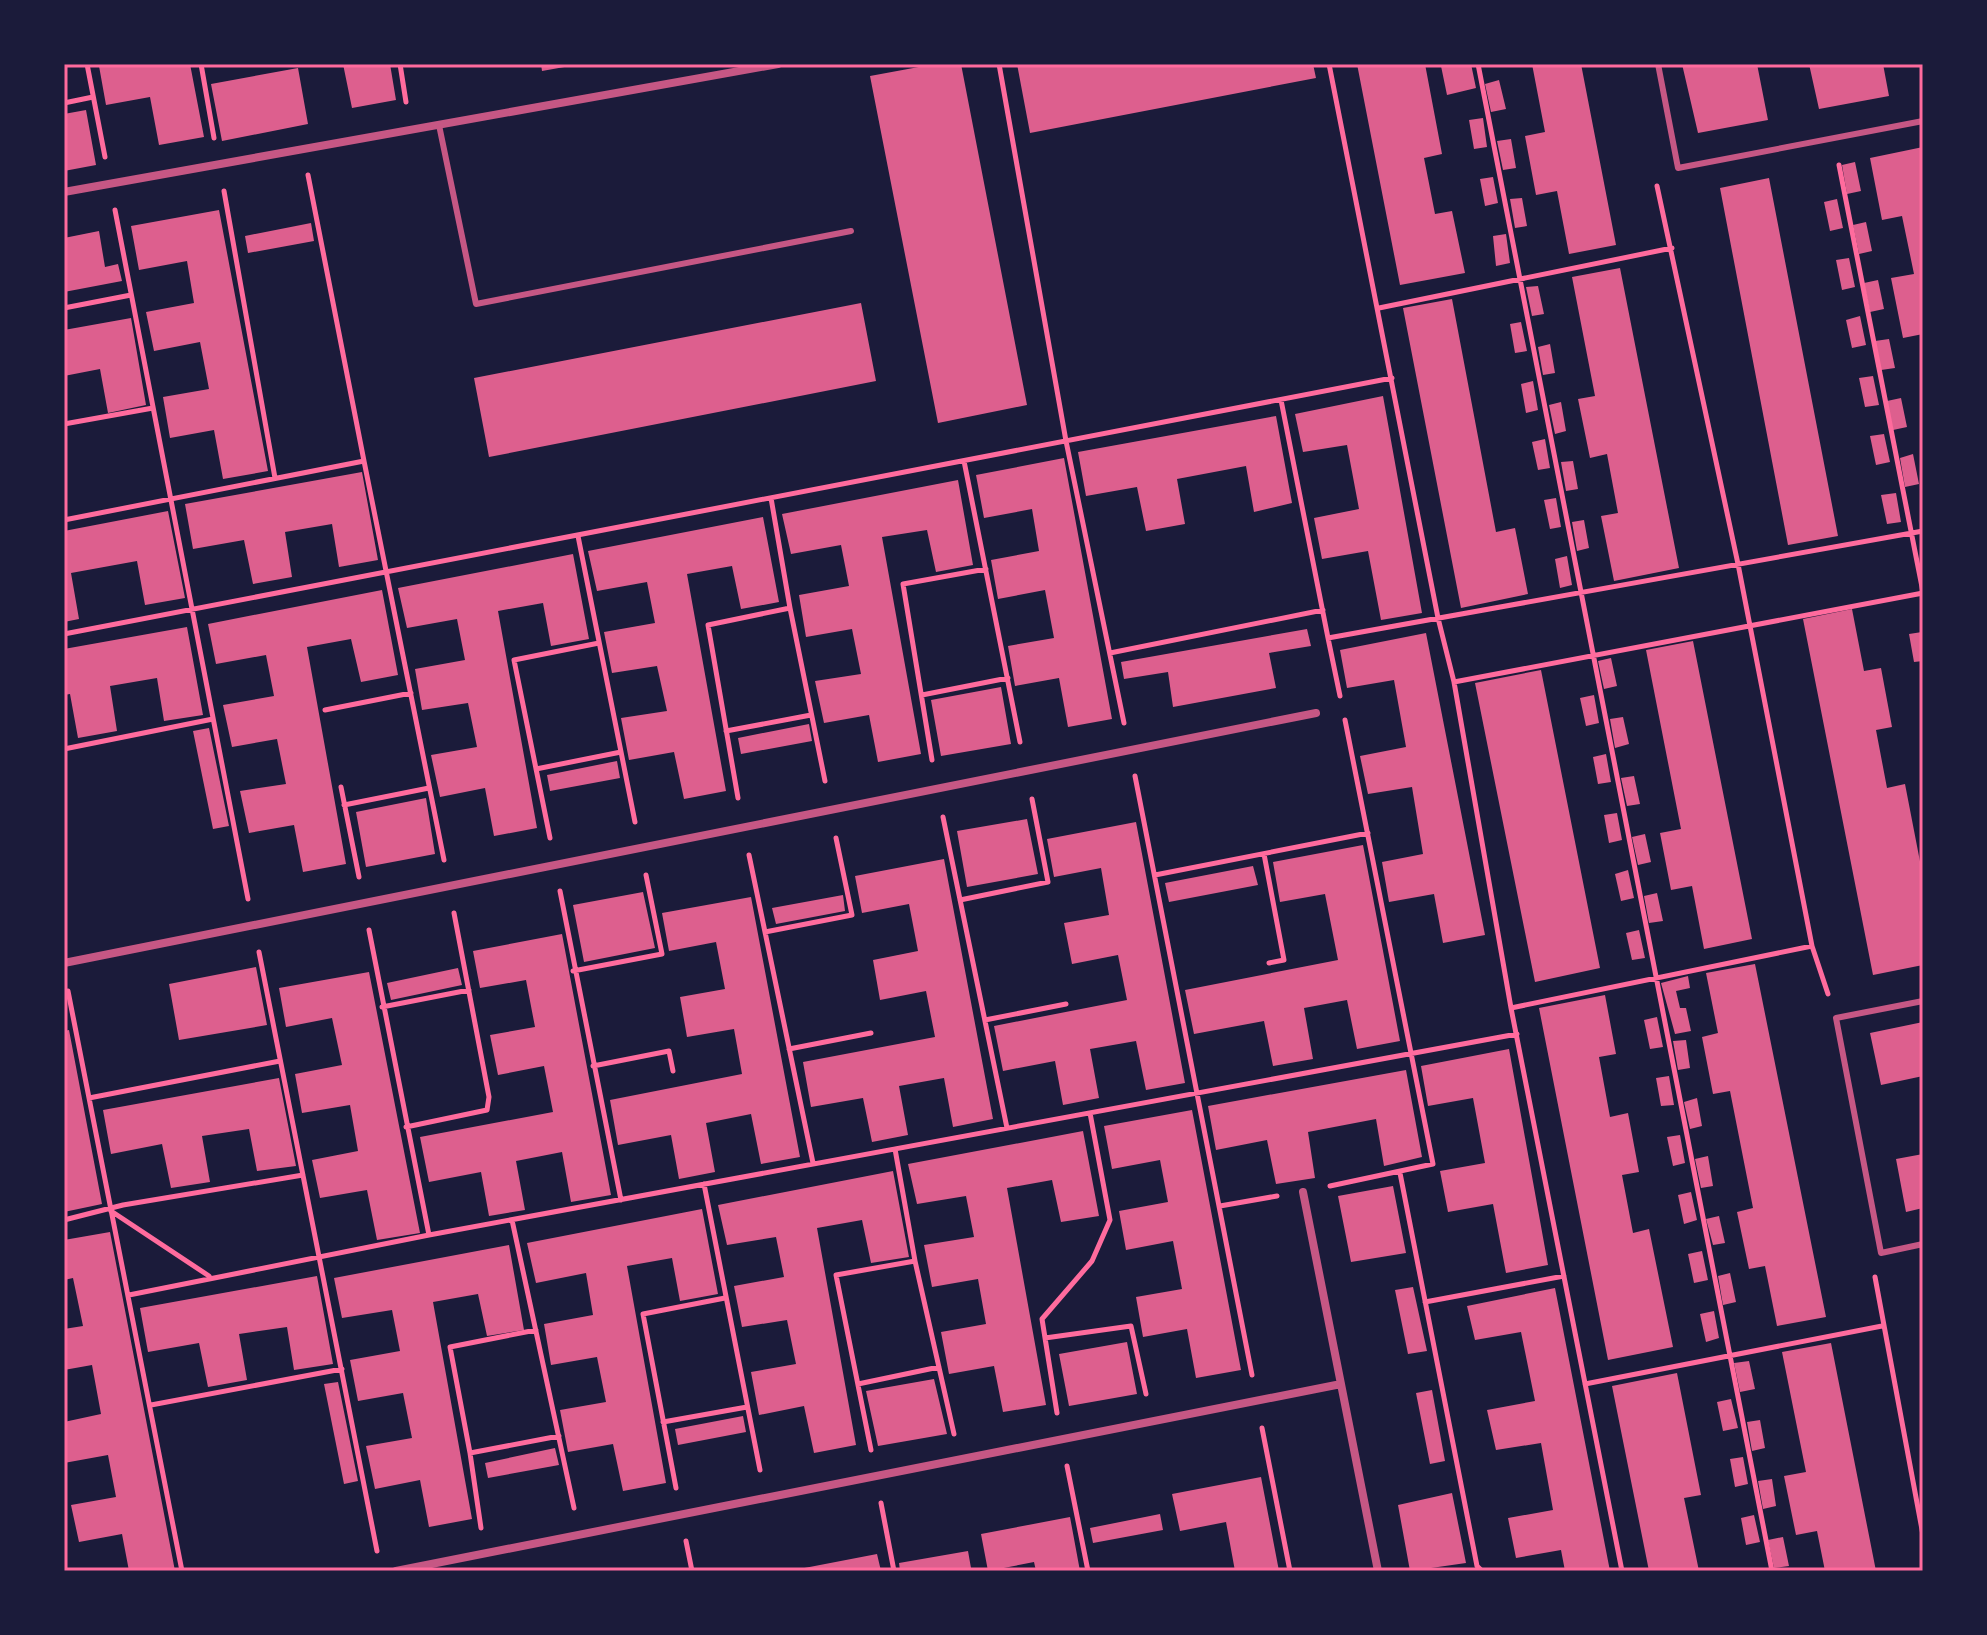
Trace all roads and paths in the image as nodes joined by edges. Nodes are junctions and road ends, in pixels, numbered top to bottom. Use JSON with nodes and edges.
{"nodes":[{"id":1,"x":87,"y":64,"type":"edge"},
{"id":2,"x":201,"y":64,"type":"edge"},
{"id":3,"x":400,"y":64,"type":"edge"},
{"id":4,"x":778,"y":64,"type":"edge"},
{"id":5,"x":999,"y":64,"type":"edge"},
{"id":6,"x":1329,"y":64,"type":"edge"},
{"id":7,"x":1478,"y":64,"type":"edge"},
{"id":8,"x":1658,"y":64,"type":"edge"},
{"id":9,"x":93,"y":97,"type":"junction"},
{"id":10,"x":64,"y":103,"type":"edge"},
{"id":11,"x":1923,"y":121,"type":"edge"},
{"id":12,"x":439,"y":125,"type":"junction"},
{"id":13,"x":411,"y":130,"type":"junction"},
{"id":14,"x":1834,"y":138,"type":"junction"},
{"id":15,"x":303,"y":149,"type":"junction"},
{"id":16,"x":219,"y":165,"type":"junction"},
{"id":17,"x":1655,"y":178,"type":"dead end"},
{"id":18,"x":110,"y":184,"type":"junction"},
{"id":19,"x":64,"y":192,"type":"edge"},
{"id":20,"x":851,"y":231,"type":"dead end"},
{"id":21,"x":1672,"y":248,"type":"junction"},
{"id":22,"x":1521,"y":279,"type":"junction"},
{"id":23,"x":131,"y":295,"type":"junction"},
{"id":24,"x":64,"y":308,"type":"edge"},
{"id":25,"x":1379,"y":308,"type":"junction"},
{"id":26,"x":1392,"y":378,"type":"junction"},
{"id":27,"x":1281,"y":400,"type":"junction"},
{"id":28,"x":153,"y":408,"type":"junction"},
{"id":29,"x":64,"y":424,"type":"edge"},
{"id":30,"x":1066,"y":441,"type":"junction"},
{"id":31,"x":364,"y":461,"type":"junction"},
{"id":32,"x":964,"y":461,"type":"junction"},
{"id":33,"x":275,"y":478,"type":"junction"},
{"id":34,"x":170,"y":499,"type":"junction"},
{"id":35,"x":64,"y":520,"type":"edge"},
{"id":36,"x":1923,"y":531,"type":"edge"},
{"id":37,"x":1910,"y":533,"type":"junction"},
{"id":38,"x":578,"y":536,"type":"junction"},
{"id":39,"x":1738,"y":564,"type":"junction"},
{"id":40,"x":986,"y":569,"type":"junction"},
{"id":41,"x":388,"y":572,"type":"junction"},
{"id":42,"x":1582,"y":592,"type":"junction"},
{"id":43,"x":1923,"y":593,"type":"edge"},
{"id":44,"x":790,"y":608,"type":"dead end"},
{"id":45,"x":192,"y":610,"type":"junction"},
{"id":46,"x":1323,"y":610,"type":"junction"},
{"id":47,"x":1438,"y":618,"type":"junction"},
{"id":48,"x":1749,"y":626,"type":"junction"},
{"id":49,"x":64,"y":634,"type":"edge"},
{"id":50,"x":1328,"y":638,"type":"junction"},
{"id":51,"x":599,"y":643,"type":"junction"},
{"id":52,"x":1110,"y":653,"type":"junction"},
{"id":53,"x":1594,"y":655,"type":"junction"},
{"id":54,"x":1008,"y":678,"type":"junction"},
{"id":55,"x":1454,"y":682,"type":"junction"},
{"id":56,"x":411,"y":693,"type":"dead end"},
{"id":57,"x":922,"y":695,"type":"junction"},
{"id":58,"x":325,"y":710,"type":"dead end"},
{"id":59,"x":1316,"y":713,"type":"dead end"},
{"id":60,"x":811,"y":715,"type":"junction"},
{"id":61,"x":213,"y":719,"type":"junction"},
{"id":62,"x":726,"y":731,"type":"dead end"},
{"id":63,"x":64,"y":749,"type":"edge"},
{"id":64,"x":1130,"y":750,"type":"junction"},
{"id":65,"x":621,"y":752,"type":"junction"},
{"id":66,"x":536,"y":769,"type":"junction"},
{"id":67,"x":1026,"y":771,"type":"junction"},
{"id":68,"x":341,"y":787,"type":"dead end"},
{"id":69,"x":430,"y":788,"type":"dead end"},
{"id":70,"x":937,"y":788,"type":"junction"},
{"id":71,"x":344,"y":805,"type":"junction"},
{"id":72,"x":830,"y":809,"type":"junction"},
{"id":73,"x":1368,"y":833,"type":"junction"},
{"id":74,"x":640,"y":848,"type":"junction"},
{"id":75,"x":1264,"y":854,"type":"junction"},
{"id":76,"x":555,"y":865,"type":"junction"},
{"id":77,"x":1155,"y":875,"type":"junction"},
{"id":78,"x":960,"y":900,"type":"junction"},
{"id":79,"x":364,"y":902,"type":"junction"},
{"id":80,"x":253,"y":925,"type":"junction"},
{"id":81,"x":765,"y":932,"type":"dead end"},
{"id":82,"x":1812,"y":946,"type":"junction"},
{"id":83,"x":64,"y":963,"type":"edge"},
{"id":84,"x":1269,"y":963,"type":"dead end"},
{"id":85,"x":573,"y":971,"type":"junction"},
{"id":86,"x":1654,"y":979,"type":"junction"},
{"id":87,"x":67,"y":982,"type":"dead end"},
{"id":88,"x":469,"y":990,"type":"dead end"},
{"id":89,"x":1923,"y":1001,"type":"edge"},
{"id":90,"x":1066,"y":1004,"type":"dead end"},
{"id":91,"x":382,"y":1007,"type":"junction"},
{"id":92,"x":1511,"y":1008,"type":"junction"},
{"id":93,"x":1836,"y":1018,"type":"junction"},
{"id":94,"x":985,"y":1020,"type":"junction"},
{"id":95,"x":871,"y":1033,"type":"dead end"},
{"id":96,"x":1517,"y":1034,"type":"junction"},
{"id":97,"x":789,"y":1049,"type":"dead end"},
{"id":98,"x":1411,"y":1053,"type":"junction"},
{"id":99,"x":280,"y":1061,"type":"junction"},
{"id":100,"x":593,"y":1066,"type":"junction"},
{"id":101,"x":673,"y":1071,"type":"dead end"},
{"id":102,"x":1199,"y":1093,"type":"junction"},
{"id":103,"x":89,"y":1098,"type":"junction"},
{"id":104,"x":1090,"y":1113,"type":"junction"},
{"id":105,"x":1007,"y":1128,"type":"junction"},
{"id":106,"x":895,"y":1149,"type":"junction"},
{"id":107,"x":1400,"y":1173,"type":"junction"},
{"id":108,"x":303,"y":1175,"type":"junction"},
{"id":109,"x":704,"y":1184,"type":"junction"},
{"id":110,"x":1303,"y":1192,"type":"junction"},
{"id":111,"x":621,"y":1200,"type":"junction"},
{"id":112,"x":1220,"y":1206,"type":"junction"},
{"id":113,"x":111,"y":1211,"type":"junction"},
{"id":114,"x":64,"y":1220,"type":"edge"},
{"id":115,"x":512,"y":1220,"type":"junction"},
{"id":116,"x":429,"y":1235,"type":"junction"},
{"id":117,"x":1923,"y":1244,"type":"edge"},
{"id":118,"x":1881,"y":1253,"type":"junction"},
{"id":119,"x":319,"y":1256,"type":"junction"},
{"id":120,"x":915,"y":1261,"type":"junction"},
{"id":121,"x":1564,"y":1276,"type":"junction"},
{"id":122,"x":210,"y":1277,"type":"junction"},
{"id":123,"x":129,"y":1295,"type":"junction"},
{"id":124,"x":725,"y":1298,"type":"junction"},
{"id":125,"x":1425,"y":1302,"type":"junction"},
{"id":126,"x":1882,"y":1326,"type":"junction"},
{"id":127,"x":536,"y":1330,"type":"junction"},
{"id":128,"x":1045,"y":1338,"type":"junction"},
{"id":129,"x":1728,"y":1356,"type":"junction"},
{"id":130,"x":939,"y":1367,"type":"junction"},
{"id":131,"x":342,"y":1369,"type":"junction"},
{"id":132,"x":858,"y":1384,"type":"junction"},
{"id":133,"x":1341,"y":1384,"type":"junction"},
{"id":134,"x":1585,"y":1384,"type":"junction"},
{"id":135,"x":1257,"y":1401,"type":"junction"},
{"id":136,"x":151,"y":1405,"type":"junction"},
{"id":137,"x":747,"y":1407,"type":"junction"},
{"id":138,"x":663,"y":1422,"type":"junction"},
{"id":139,"x":1152,"y":1422,"type":"junction"},
{"id":140,"x":559,"y":1436,"type":"junction"},
{"id":141,"x":1062,"y":1440,"type":"junction"},
{"id":142,"x":470,"y":1453,"type":"junction"},
{"id":143,"x":960,"y":1460,"type":"junction"},
{"id":144,"x":876,"y":1477,"type":"junction"},
{"id":145,"x":766,"y":1498,"type":"junction"},
{"id":146,"x":681,"y":1515,"type":"junction"},
{"id":147,"x":579,"y":1535,"type":"junction"},
{"id":148,"x":1923,"y":1535,"type":"edge"},
{"id":149,"x":484,"y":1554,"type":"junction"},
{"id":150,"x":378,"y":1555,"type":"dead end"},
{"id":151,"x":182,"y":1571,"type":"edge"},
{"id":152,"x":396,"y":1571,"type":"edge"},
{"id":153,"x":692,"y":1571,"type":"edge"},
{"id":154,"x":894,"y":1571,"type":"edge"},
{"id":155,"x":1088,"y":1571,"type":"edge"},
{"id":156,"x":1290,"y":1571,"type":"edge"},
{"id":157,"x":1378,"y":1571,"type":"edge"},
{"id":158,"x":1482,"y":1571,"type":"edge"},
{"id":159,"x":1622,"y":1571,"type":"edge"},
{"id":160,"x":1772,"y":1571,"type":"edge"}],
"edges":[{"from":1,"to":9,"type":"path"},
{"from":2,"to":16,"type":"path"},
{"from":3,"to":13,"type":"path"},
{"from":4,"to":12,"type":"street"},
{"from":5,"to":30,"type":"path"},
{"from":6,"to":25,"type":"path"},
{"from":7,"to":22,"type":"path"},
{"from":8,"to":14,"type":"lane"},
{"from":9,"to":10,"type":"path"},
{"from":9,"to":18,"type":"path"},
{"from":11,"to":14,"type":"lane"},
{"from":12,"to":13,"type":"street"},
{"from":12,"to":20,"type":"lane"},
{"from":13,"to":15,"type":"street"},
{"from":14,"to":37,"type":"path"},
{"from":15,"to":16,"type":"street"},
{"from":15,"to":31,"type":"path"},
{"from":16,"to":18,"type":"street"},
{"from":16,"to":33,"type":"path"},
{"from":17,"to":21,"type":"path"},
{"from":18,"to":19,"type":"street"},
{"from":18,"to":23,"type":"path"},
{"from":21,"to":22,"type":"path"},
{"from":21,"to":39,"type":"path"},
{"from":22,"to":25,"type":"path"},
{"from":22,"to":42,"type":"path"},
{"from":23,"to":24,"type":"path"},
{"from":23,"to":28,"type":"path"},
{"from":25,"to":26,"type":"path"},
{"from":26,"to":27,"type":"path"},
{"from":26,"to":47,"type":"path"},
{"from":27,"to":30,"type":"path"},
{"from":27,"to":46,"type":"path"},
{"from":28,"to":29,"type":"path"},
{"from":28,"to":34,"type":"path"},
{"from":30,"to":32,"type":"path"},
{"from":30,"to":52,"type":"path"},
{"from":31,"to":33,"type":"path"},
{"from":31,"to":41,"type":"path"},
{"from":32,"to":38,"type":"path"},
{"from":32,"to":40,"type":"path"},
{"from":33,"to":34,"type":"path"},
{"from":34,"to":35,"type":"path"},
{"from":34,"to":45,"type":"path"},
{"from":36,"to":37,"type":"path"},
{"from":37,"to":39,"type":"path"},
{"from":37,"to":43,"type":"path"},
{"from":38,"to":41,"type":"path"},
{"from":38,"to":51,"type":"path"},
{"from":39,"to":42,"type":"path"},
{"from":39,"to":48,"type":"path"},
{"from":40,"to":54,"type":"path"},
{"from":40,"to":57,"type":"path"},
{"from":41,"to":45,"type":"path"},
{"from":42,"to":47,"type":"path"},
{"from":42,"to":53,"type":"path"},
{"from":43,"to":48,"type":"path"},
{"from":44,"to":60,"type":"path"},
{"from":45,"to":49,"type":"path"},
{"from":45,"to":61,"type":"path"},
{"from":46,"to":50,"type":"path"},
{"from":46,"to":52,"type":"path"},
{"from":47,"to":50,"type":"path"},
{"from":47,"to":55,"type":"path"},
{"from":48,"to":53,"type":"path"},
{"from":48,"to":82,"type":"path"},
{"from":50,"to":73,"type":"path"},
{"from":51,"to":65,"type":"path"},
{"from":51,"to":66,"type":"path"},
{"from":52,"to":64,"type":"path"},
{"from":53,"to":55,"type":"path"},
{"from":53,"to":86,"type":"path"},
{"from":54,"to":57,"type":"path"},
{"from":54,"to":67,"type":"path"},
{"from":55,"to":92,"type":"path"},
{"from":56,"to":58,"type":"path"},
{"from":57,"to":70,"type":"path"},
{"from":59,"to":64,"type":"street"},
{"from":60,"to":62,"type":"path"},
{"from":60,"to":72,"type":"path"},
{"from":61,"to":63,"type":"path"},
{"from":61,"to":80,"type":"path"},
{"from":64,"to":67,"type":"street"},
{"from":64,"to":77,"type":"path"},
{"from":65,"to":66,"type":"path"},
{"from":65,"to":74,"type":"path"},
{"from":66,"to":76,"type":"path"},
{"from":67,"to":70,"type":"street"},
{"from":67,"to":78,"type":"path"},
{"from":68,"to":71,"type":"path"},
{"from":69,"to":71,"type":"path"},
{"from":70,"to":72,"type":"street"},
{"from":70,"to":78,"type":"path"},
{"from":71,"to":79,"type":"path"},
{"from":72,"to":74,"type":"street"},
{"from":72,"to":81,"type":"path"},
{"from":73,"to":75,"type":"path"},
{"from":73,"to":98,"type":"path"},
{"from":74,"to":76,"type":"street"},
{"from":74,"to":85,"type":"path"},
{"from":75,"to":77,"type":"path"},
{"from":75,"to":84,"type":"path"},
{"from":76,"to":79,"type":"street"},
{"from":76,"to":85,"type":"path"},
{"from":77,"to":102,"type":"path"},
{"from":78,"to":94,"type":"path"},
{"from":79,"to":80,"type":"street"},
{"from":79,"to":91,"type":"path"},
{"from":80,"to":83,"type":"street"},
{"from":80,"to":99,"type":"path"},
{"from":82,"to":86,"type":"path"},
{"from":82,"to":93,"type":"path"},
{"from":85,"to":100,"type":"path"},
{"from":86,"to":92,"type":"path"},
{"from":86,"to":129,"type":"path"},
{"from":87,"to":103,"type":"path"},
{"from":88,"to":91,"type":"path"},
{"from":89,"to":93,"type":"lane"},
{"from":90,"to":94,"type":"path"},
{"from":91,"to":116,"type":"path"},
{"from":92,"to":96,"type":"path"},
{"from":93,"to":118,"type":"lane"},
{"from":94,"to":105,"type":"path"},
{"from":95,"to":97,"type":"path"},
{"from":96,"to":98,"type":"path"},
{"from":96,"to":121,"type":"path"},
{"from":98,"to":102,"type":"path"},
{"from":98,"to":107,"type":"path"},
{"from":99,"to":103,"type":"path"},
{"from":99,"to":108,"type":"path"},
{"from":100,"to":101,"type":"path"},
{"from":100,"to":111,"type":"path"},
{"from":102,"to":104,"type":"path"},
{"from":102,"to":112,"type":"path"},
{"from":103,"to":113,"type":"path"},
{"from":104,"to":105,"type":"path"},
{"from":104,"to":128,"type":"path"},
{"from":105,"to":106,"type":"path"},
{"from":106,"to":109,"type":"path"},
{"from":106,"to":120,"type":"path"},
{"from":107,"to":110,"type":"path"},
{"from":107,"to":125,"type":"path"},
{"from":108,"to":113,"type":"path"},
{"from":108,"to":119,"type":"path"},
{"from":109,"to":111,"type":"path"},
{"from":109,"to":124,"type":"path"},
{"from":110,"to":112,"type":"path"},
{"from":110,"to":133,"type":"street"},
{"from":111,"to":115,"type":"path"},
{"from":112,"to":135,"type":"path"},
{"from":113,"to":114,"type":"path"},
{"from":113,"to":122,"type":"path"},
{"from":113,"to":123,"type":"path"},
{"from":115,"to":116,"type":"path"},
{"from":115,"to":127,"type":"path"},
{"from":116,"to":119,"type":"path"},
{"from":117,"to":118,"type":"lane"},
{"from":118,"to":126,"type":"path"},
{"from":119,"to":122,"type":"path"},
{"from":119,"to":131,"type":"path"},
{"from":120,"to":130,"type":"path"},
{"from":120,"to":132,"type":"path"},
{"from":121,"to":125,"type":"path"},
{"from":121,"to":134,"type":"path"},
{"from":122,"to":123,"type":"path"},
{"from":123,"to":136,"type":"path"},
{"from":124,"to":137,"type":"path"},
{"from":124,"to":138,"type":"path"},
{"from":125,"to":158,"type":"path"},
{"from":126,"to":129,"type":"path"},
{"from":126,"to":148,"type":"path"},
{"from":127,"to":140,"type":"path"},
{"from":127,"to":142,"type":"path"},
{"from":128,"to":139,"type":"path"},
{"from":128,"to":141,"type":"path"},
{"from":129,"to":134,"type":"path"},
{"from":129,"to":160,"type":"path"},
{"from":130,"to":132,"type":"path"},
{"from":130,"to":143,"type":"path"},
{"from":131,"to":136,"type":"path"},
{"from":131,"to":150,"type":"path"},
{"from":132,"to":144,"type":"path"},
{"from":133,"to":135,"type":"street"},
{"from":133,"to":157,"type":"street"},
{"from":134,"to":159,"type":"path"},
{"from":135,"to":139,"type":"street"},
{"from":135,"to":156,"type":"path"},
{"from":136,"to":151,"type":"path"},
{"from":137,"to":138,"type":"path"},
{"from":137,"to":145,"type":"path"},
{"from":138,"to":146,"type":"path"},
{"from":139,"to":141,"type":"street"},
{"from":140,"to":142,"type":"path"},
{"from":140,"to":147,"type":"path"},
{"from":141,"to":143,"type":"street"},
{"from":141,"to":155,"type":"path"},
{"from":142,"to":149,"type":"path"},
{"from":143,"to":144,"type":"street"},
{"from":144,"to":145,"type":"street"},
{"from":144,"to":154,"type":"path"},
{"from":145,"to":146,"type":"street"},
{"from":146,"to":147,"type":"street"},
{"from":146,"to":153,"type":"path"},
{"from":147,"to":149,"type":"street"},
{"from":149,"to":152,"type":"street"}]}
